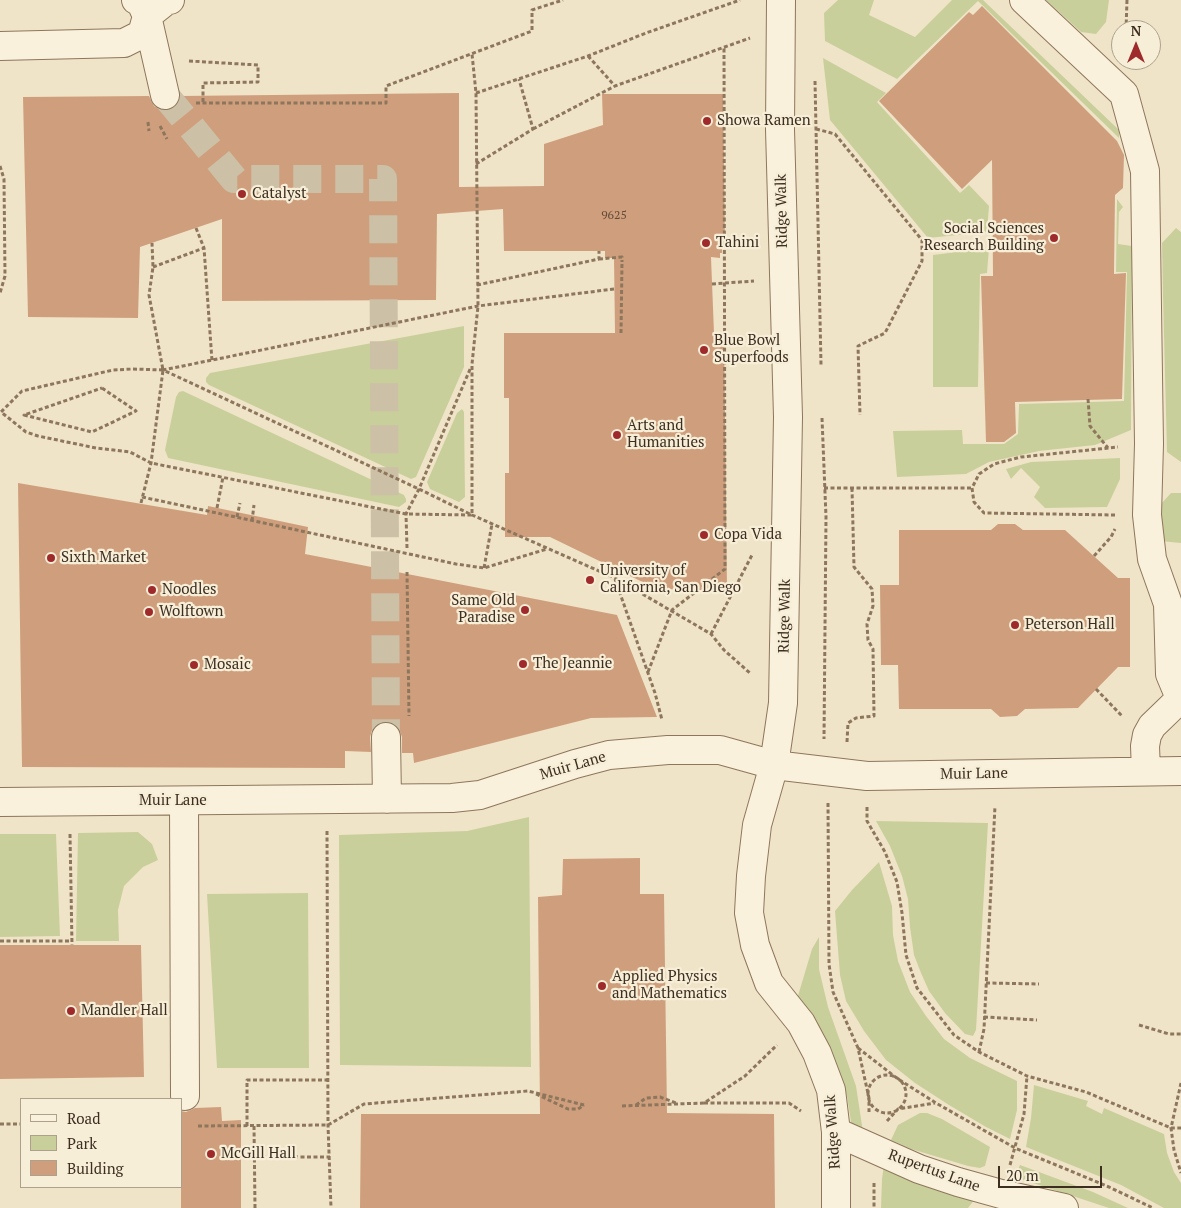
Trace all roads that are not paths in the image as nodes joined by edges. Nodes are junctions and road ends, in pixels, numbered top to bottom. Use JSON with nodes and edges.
{"nodes":[{"id":1,"x":170,"y":0,"type":"edge"},
{"id":2,"x":1024,"y":0,"type":"edge"},
{"id":3,"x":141,"y":8,"type":"edge"},
{"id":4,"x":781,"y":13,"type":"edge"},
{"id":5,"x":0,"y":46,"type":"edge"},
{"id":6,"x":157,"y":104,"type":"tunnel mouth"},
{"id":7,"x":1180,"y":698,"type":"edge"},
{"id":8,"x":386,"y":737,"type":"tunnel mouth"},
{"id":9,"x":774,"y":766,"type":"junction"},
{"id":10,"x":1146,"y":771,"type":"junction"},
{"id":11,"x":1181,"y":771,"type":"edge"},
{"id":12,"x":386,"y":799,"type":"junction"},
{"id":13,"x":184,"y":801,"type":"junction"},
{"id":14,"x":0,"y":802,"type":"edge"},
{"id":15,"x":185,"y":1096,"type":"dead end"},
{"id":16,"x":836,"y":1132,"type":"junction"},
{"id":17,"x":836,"y":1208,"type":"edge"},
{"id":18,"x":1064,"y":1208,"type":"edge"}],
"edges":[{"from":1,"to":3,"type":"street"},
{"from":2,"to":7,"type":"street"},
{"from":3,"to":5,"type":"street"},
{"from":3,"to":6,"type":"street"},
{"from":4,"to":9,"type":"street","name":"Ridge Walk"},
{"from":7,"to":10,"type":"street"},
{"from":8,"to":12,"type":"street"},
{"from":9,"to":10,"type":"street","name":"Muir Lane"},
{"from":9,"to":12,"type":"street","name":"Muir Lane"},
{"from":9,"to":16,"type":"street","name":"Ridge Walk"},
{"from":10,"to":11,"type":"street","name":"Muir Lane"},
{"from":12,"to":13,"type":"street","name":"Muir Lane"},
{"from":13,"to":14,"type":"street","name":"Muir Lane"},
{"from":13,"to":15,"type":"street"},
{"from":16,"to":17,"type":"street","name":"Ridge Walk"},
{"from":16,"to":18,"type":"street","name":"Rupertus Lane"}]}
